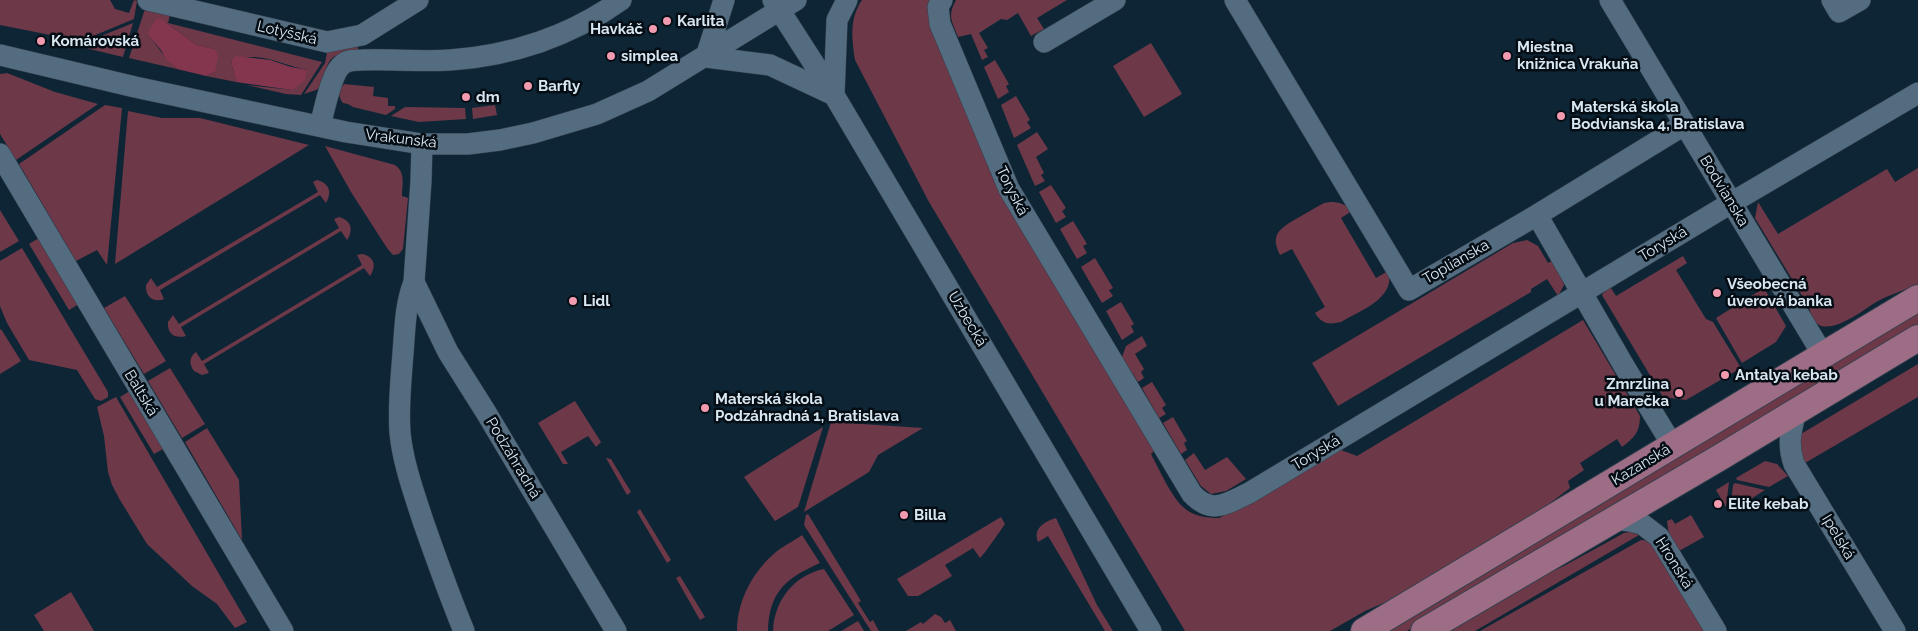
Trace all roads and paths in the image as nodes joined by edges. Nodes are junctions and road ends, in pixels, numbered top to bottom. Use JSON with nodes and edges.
{"nodes":[{"id":1,"x":148,"y":0,"type":"edge"},
{"id":2,"x":418,"y":0,"type":"edge"},
{"id":3,"x":621,"y":0,"type":"edge"},
{"id":4,"x":724,"y":0,"type":"edge"},
{"id":5,"x":847,"y":0,"type":"edge"},
{"id":6,"x":942,"y":0,"type":"edge"},
{"id":7,"x":1114,"y":0,"type":"edge"},
{"id":8,"x":1235,"y":0,"type":"edge"},
{"id":9,"x":1610,"y":0,"type":"edge"},
{"id":10,"x":1832,"y":0,"type":"edge"},
{"id":11,"x":1860,"y":0,"type":"edge"},
{"id":12,"x":783,"y":3,"type":"edge"},
{"id":13,"x":1044,"y":42,"type":"dead end"},
{"id":14,"x":0,"y":55,"type":"edge"},
{"id":15,"x":706,"y":56,"type":"junction"},
{"id":16,"x":1918,"y":93,"type":"edge"},
{"id":17,"x":834,"y":95,"type":"junction"},
{"id":18,"x":1684,"y":125,"type":"junction"},
{"id":19,"x":320,"y":126,"type":"junction"},
{"id":20,"x":422,"y":144,"type":"junction"},
{"id":21,"x":0,"y":154,"type":"edge"},
{"id":22,"x":1731,"y":203,"type":"junction"},
{"id":23,"x":1537,"y":215,"type":"junction"},
{"id":24,"x":414,"y":282,"type":"junction"},
{"id":25,"x":1582,"y":293,"type":"junction"},
{"id":26,"x":1918,"y":298,"type":"edge"},
{"id":27,"x":1918,"y":338,"type":"edge"},
{"id":28,"x":1823,"y":355,"type":"junction"},
{"id":29,"x":1796,"y":412,"type":"junction"},
{"id":30,"x":1673,"y":446,"type":"junction"},
{"id":31,"x":1614,"y":520,"type":"junction"},
{"id":32,"x":283,"y":631,"type":"edge"},
{"id":33,"x":464,"y":631,"type":"edge"},
{"id":34,"x":616,"y":631,"type":"edge"},
{"id":35,"x":1151,"y":631,"type":"edge"},
{"id":36,"x":1364,"y":631,"type":"edge"},
{"id":37,"x":1424,"y":631,"type":"edge"},
{"id":38,"x":1716,"y":631,"type":"edge"},
{"id":39,"x":1895,"y":631,"type":"edge"}],
"edges":[{"from":1,"to":2,"type":"street","name":"Lotyšská"},
{"from":3,"to":19,"type":"street"},
{"from":4,"to":15,"type":"street"},
{"from":5,"to":17,"type":"street"},
{"from":6,"to":25,"type":"street","name":"Toryská"},
{"from":7,"to":13,"type":"street"},
{"from":8,"to":23,"type":"street","name":"Toplianska"},
{"from":9,"to":18,"type":"street","name":"Bodvianska"},
{"from":10,"to":11,"type":"street"},
{"from":12,"to":15,"type":"street","name":"Vrakunská"},
{"from":12,"to":17,"type":"street","name":"Uzbecká"},
{"from":14,"to":19,"type":"street","name":"Vrakunská"},
{"from":15,"to":17,"type":"street"},
{"from":15,"to":20,"type":"street","name":"Vrakunská"},
{"from":16,"to":22,"type":"street","name":"Toryská"},
{"from":17,"to":35,"type":"street","name":"Uzbecká"},
{"from":18,"to":22,"type":"street","name":"Bodvianska"},
{"from":18,"to":23,"type":"street"},
{"from":19,"to":20,"type":"street","name":"Vrakunská"},
{"from":20,"to":24,"type":"street","name":"Podzáhradná"},
{"from":21,"to":32,"type":"street","name":"Baltská"},
{"from":22,"to":25,"type":"street","name":"Toryská"},
{"from":22,"to":28,"type":"street","name":"Bodvianska"},
{"from":23,"to":25,"type":"street"},
{"from":24,"to":33,"type":"street","name":"Podzáhradná"},
{"from":24,"to":34,"type":"street","name":"Podzáhradná"},
{"from":25,"to":30,"type":"street"},
{"from":26,"to":28,"type":"main road","name":"Kazanská"},
{"from":27,"to":29,"type":"main road"},
{"from":28,"to":30,"type":"main road","name":"Kazanská"},
{"from":29,"to":31,"type":"main road"},
{"from":29,"to":39,"type":"street","name":"Ipelská"},
{"from":30,"to":36,"type":"main road","name":"Kazanská"},
{"from":31,"to":37,"type":"main road"},
{"from":31,"to":38,"type":"street","name":"Hronská"}]}
